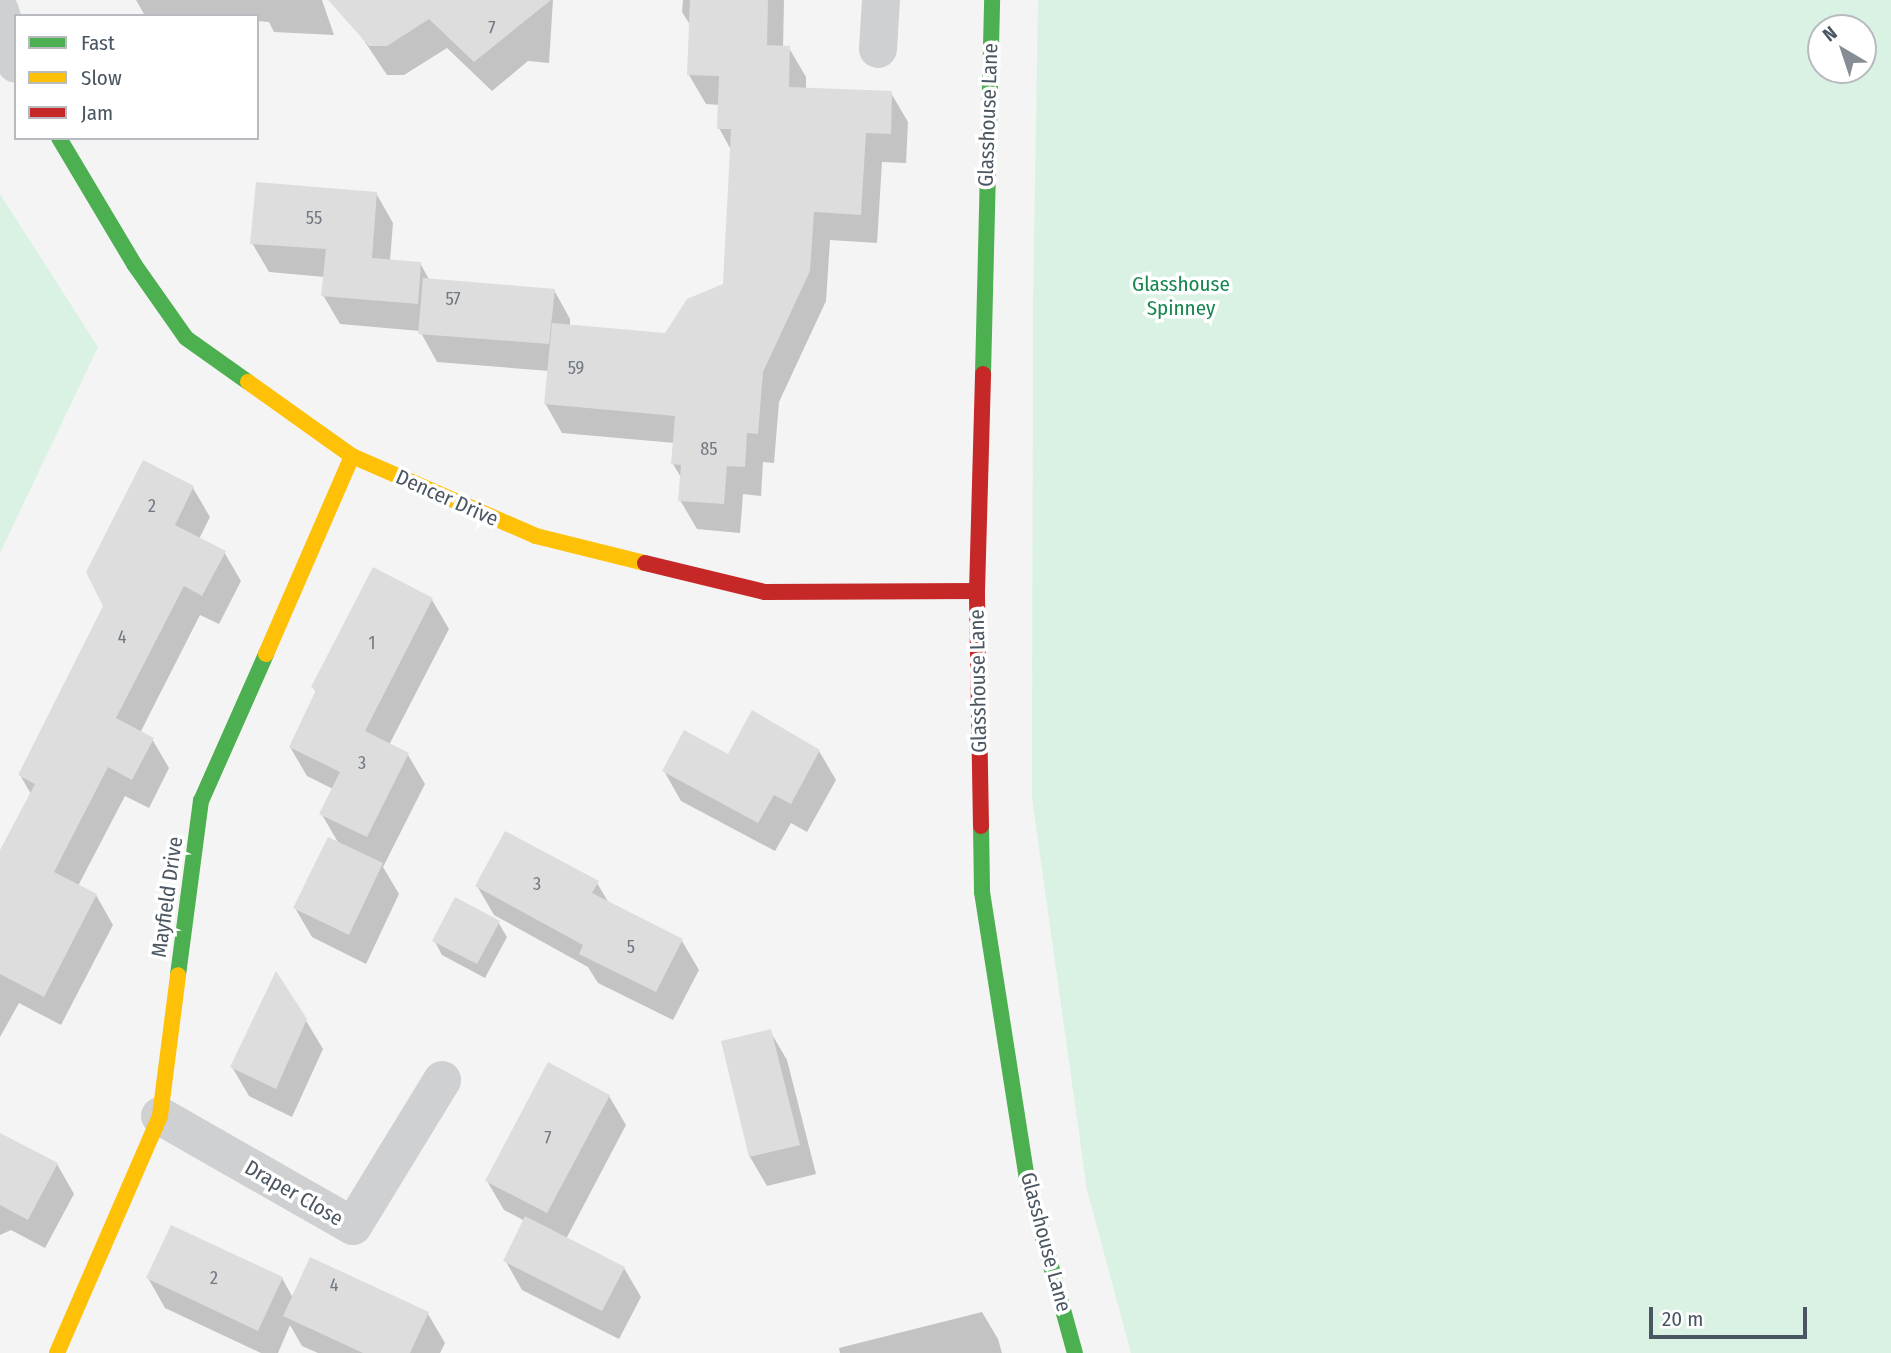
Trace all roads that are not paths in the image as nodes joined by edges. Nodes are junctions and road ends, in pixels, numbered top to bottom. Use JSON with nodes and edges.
{"nodes":[{"id":1,"x":881,"y":0,"type":"edge"},
{"id":2,"x":992,"y":0,"type":"edge"},
{"id":3,"x":0,"y":11,"type":"edge"},
{"id":4,"x":878,"y":49,"type":"dead end"},
{"id":5,"x":14,"y":57,"type":"edge"},
{"id":6,"x":60,"y":140,"type":"edge"},
{"id":7,"x":352,"y":456,"type":"junction"},
{"id":8,"x":977,"y":591,"type":"junction"},
{"id":9,"x":442,"y":1080,"type":"dead end"},
{"id":10,"x":159,"y":1116,"type":"junction"},
{"id":11,"x":57,"y":1353,"type":"edge"},
{"id":12,"x":1075,"y":1353,"type":"edge"}],
"edges":[{"from":1,"to":4,"type":"street"},
{"from":2,"to":8,"type":"street","name":"Glasshouse Lane"},
{"from":3,"to":5,"type":"street"},
{"from":6,"to":7,"type":"street","name":"Dencer Drive"},
{"from":7,"to":8,"type":"street","name":"Dencer Drive"},
{"from":7,"to":10,"type":"street","name":"Mayfield Drive"},
{"from":8,"to":12,"type":"street","name":"Glasshouse Lane"},
{"from":9,"to":10,"type":"street","name":"Draper Close"},
{"from":10,"to":11,"type":"street","name":"Mayfield Drive"}]}
